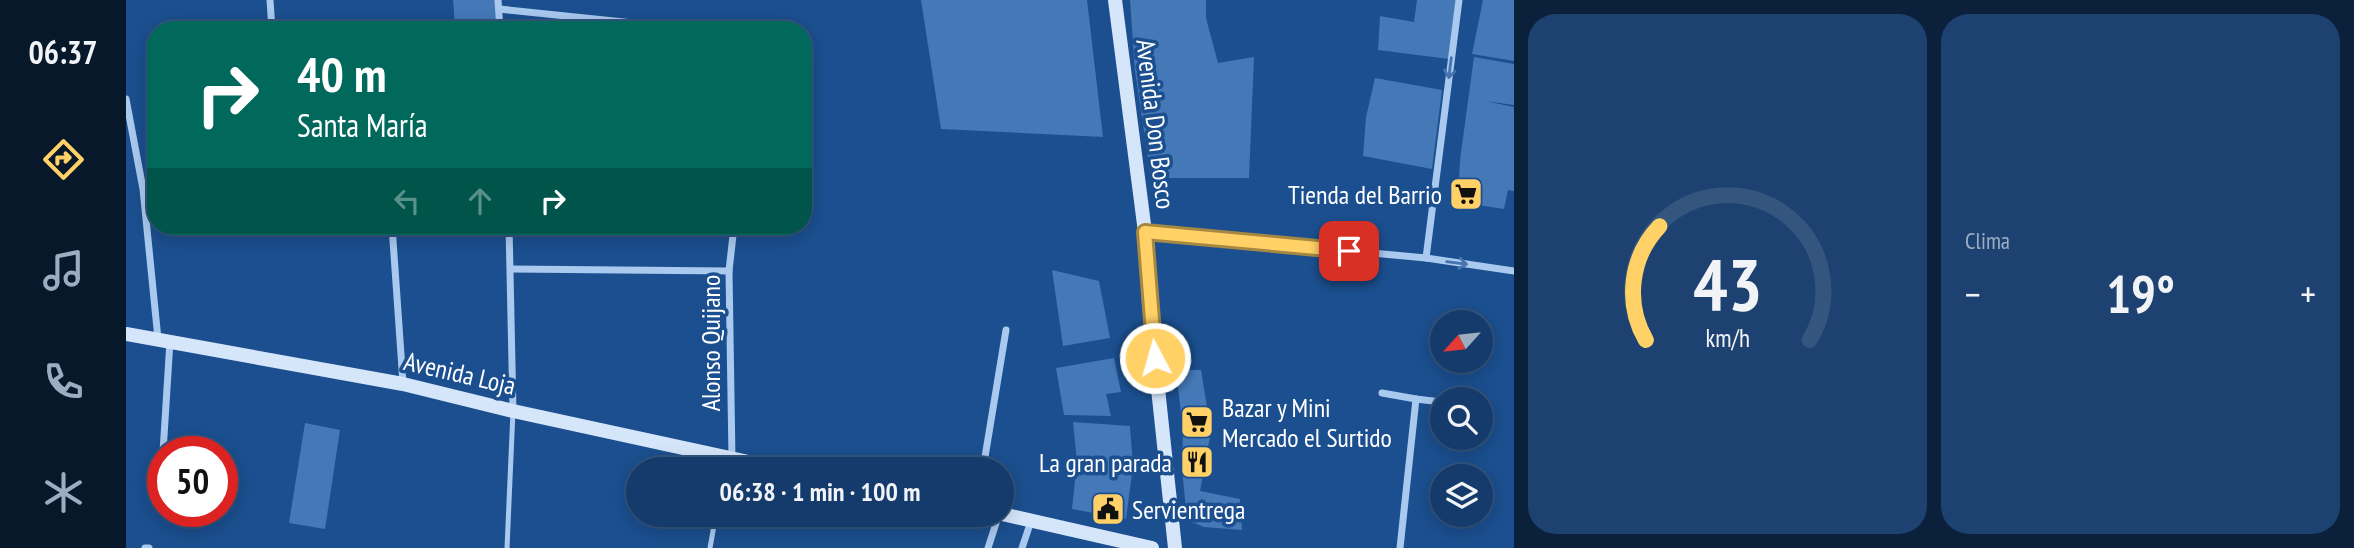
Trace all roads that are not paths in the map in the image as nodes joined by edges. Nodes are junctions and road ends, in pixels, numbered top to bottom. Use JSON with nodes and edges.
{"nodes":[{"id":1,"x":270,"y":0,"type":"edge"},
{"id":2,"x":498,"y":0,"type":"edge"},
{"id":3,"x":1115,"y":0,"type":"edge"},
{"id":4,"x":1459,"y":0,"type":"edge"},
{"id":5,"x":499,"y":9,"type":"junction"},
{"id":6,"x":271,"y":21,"type":"edge"},
{"id":7,"x":500,"y":21,"type":"edge"},
{"id":8,"x":614,"y":21,"type":"edge"},
{"id":9,"x":126,"y":99,"type":"edge"},
{"id":10,"x":147,"y":218,"type":"edge"},
{"id":11,"x":1145,"y":232,"type":"junction"},
{"id":12,"x":149,"y":235,"type":"edge"},
{"id":13,"x":393,"y":235,"type":"edge"},
{"id":14,"x":509,"y":235,"type":"edge"},
{"id":15,"x":733,"y":235,"type":"edge"},
{"id":16,"x":1426,"y":258,"type":"junction"},
{"id":17,"x":511,"y":269,"type":"junction"},
{"id":18,"x":729,"y":271,"type":"junction"},
{"id":19,"x":1514,"y":271,"type":"edge"},
{"id":20,"x":1006,"y":330,"type":"dead end"},
{"id":21,"x":126,"y":334,"type":"edge"},
{"id":22,"x":164,"y":340,"type":"junction"},
{"id":23,"x":403,"y":384,"type":"junction"},
{"id":24,"x":1382,"y":393,"type":"dead end"},
{"id":25,"x":1416,"y":400,"type":"junction"},
{"id":26,"x":1430,"y":401,"type":"edge"},
{"id":27,"x":513,"y":411,"type":"junction"},
{"id":28,"x":163,"y":436,"type":"edge"},
{"id":29,"x":703,"y":457,"type":"edge"},
{"id":30,"x":724,"y":457,"type":"edge"},
{"id":31,"x":985,"y":457,"type":"edge"},
{"id":32,"x":1014,"y":517,"type":"edge"},
{"id":33,"x":1031,"y":521,"type":"junction"},
{"id":34,"x":714,"y":527,"type":"edge"},
{"id":35,"x":996,"y":527,"type":"edge"},
{"id":36,"x":507,"y":548,"type":"edge"},
{"id":37,"x":710,"y":548,"type":"edge"},
{"id":38,"x":988,"y":548,"type":"edge"},
{"id":39,"x":1022,"y":548,"type":"edge"},
{"id":40,"x":1152,"y":548,"type":"edge"},
{"id":41,"x":1175,"y":548,"type":"edge"},
{"id":42,"x":1401,"y":548,"type":"edge"}],
"edges":[{"from":1,"to":6,"type":"street"},
{"from":2,"to":5,"type":"street"},
{"from":3,"to":11,"type":"main road","name":"Avenida Don Bosco"},
{"from":4,"to":16,"type":"street","one_way":true},
{"from":5,"to":7,"type":"street"},
{"from":5,"to":8,"type":"street"},
{"from":9,"to":10,"type":"street"},
{"from":11,"to":16,"type":"street"},
{"from":11,"to":41,"type":"main road","name":"Avenida Don Bosco"},
{"from":12,"to":22,"type":"street"},
{"from":13,"to":23,"type":"street"},
{"from":14,"to":17,"type":"street"},
{"from":15,"to":18,"type":"street","name":"Alonso Quijano"},
{"from":16,"to":19,"type":"street","one_way":true},
{"from":17,"to":18,"type":"street"},
{"from":17,"to":27,"type":"street"},
{"from":18,"to":30,"type":"street","name":"Alonso Quijano"},
{"from":20,"to":31,"type":"street"},
{"from":21,"to":22,"type":"main road","name":"Avenida Loja"},
{"from":22,"to":23,"type":"main road","name":"Avenida Loja"},
{"from":22,"to":28,"type":"street"},
{"from":23,"to":27,"type":"main road","name":"Avenida Loja"},
{"from":24,"to":25,"type":"street"},
{"from":25,"to":26,"type":"street"},
{"from":25,"to":42,"type":"street"},
{"from":27,"to":29,"type":"main road","name":"Avenida Loja"},
{"from":27,"to":36,"type":"lane"},
{"from":32,"to":33,"type":"main road"},
{"from":33,"to":39,"type":"street"},
{"from":33,"to":40,"type":"main road"},
{"from":34,"to":37,"type":"lane"},
{"from":35,"to":38,"type":"street"}]}
